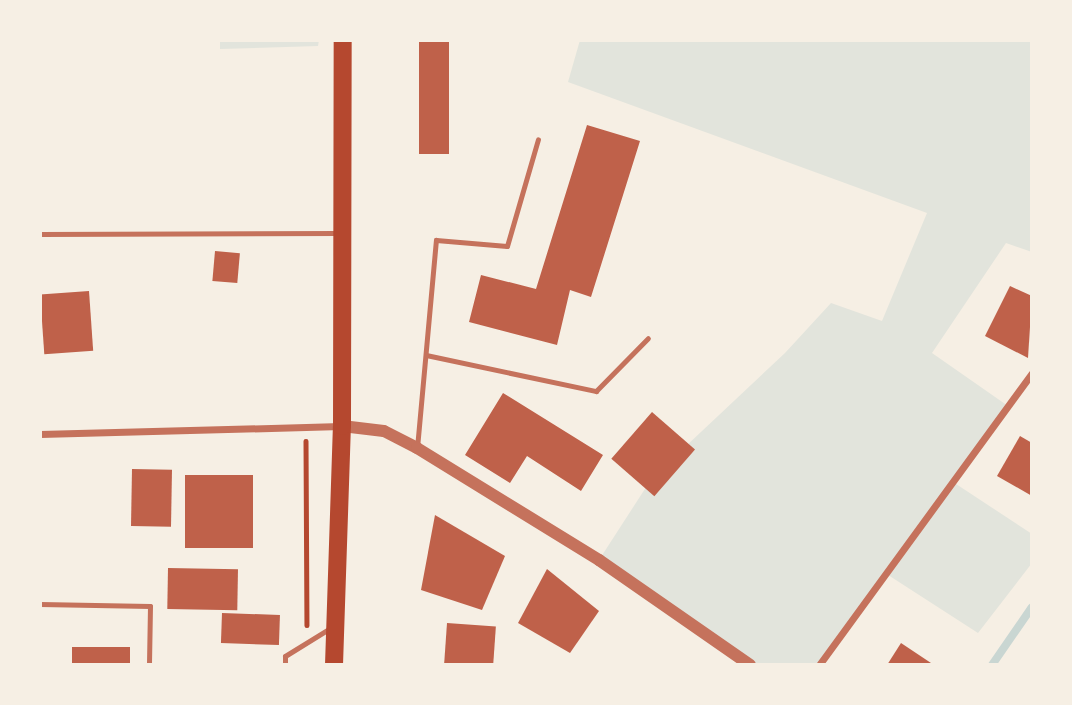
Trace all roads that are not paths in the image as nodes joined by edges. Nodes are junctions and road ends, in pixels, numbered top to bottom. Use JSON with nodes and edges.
{"nodes":[{"id":1,"x":343,"y":40,"type":"edge"},
{"id":2,"x":538,"y":139,"type":"dead end"},
{"id":3,"x":341,"y":233,"type":"junction"},
{"id":4,"x":40,"y":234,"type":"edge"},
{"id":5,"x":648,"y":338,"type":"dead end"},
{"id":6,"x":426,"y":355,"type":"junction"},
{"id":7,"x":1032,"y":373,"type":"edge"},
{"id":8,"x":342,"y":426,"type":"junction"},
{"id":9,"x":40,"y":434,"type":"edge"},
{"id":10,"x":417,"y":448,"type":"junction"},
{"id":11,"x":40,"y":604,"type":"edge"},
{"id":12,"x":334,"y":625,"type":"junction"},
{"id":13,"x":149,"y":665,"type":"edge"},
{"id":14,"x":285,"y":665,"type":"edge"},
{"id":15,"x":334,"y":665,"type":"edge"},
{"id":16,"x":750,"y":665,"type":"edge"},
{"id":17,"x":818,"y":665,"type":"edge"}],
"edges":[{"from":1,"to":3,"type":"main road"},
{"from":2,"to":6,"type":"lane"},
{"from":3,"to":4,"type":"lane"},
{"from":3,"to":8,"type":"main road"},
{"from":5,"to":6,"type":"lane"},
{"from":6,"to":10,"type":"lane"},
{"from":7,"to":17,"type":"street"},
{"from":8,"to":9,"type":"street"},
{"from":8,"to":10,"type":"street"},
{"from":8,"to":12,"type":"main road"},
{"from":10,"to":16,"type":"street"},
{"from":11,"to":13,"type":"lane"},
{"from":12,"to":14,"type":"lane"},
{"from":12,"to":15,"type":"main road"}]}
